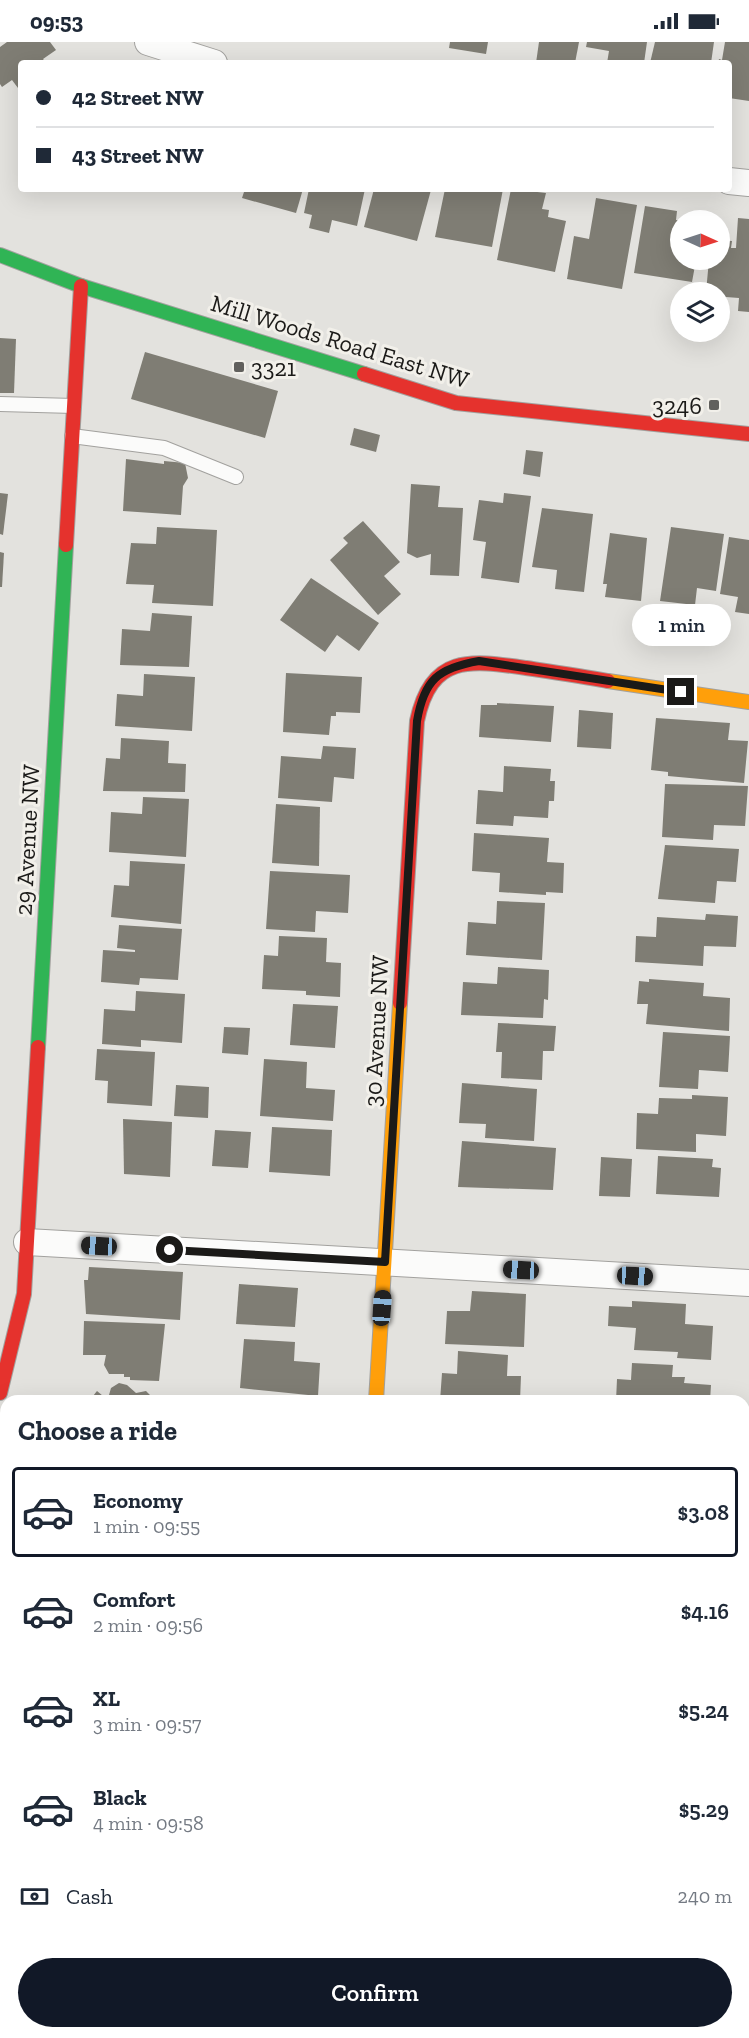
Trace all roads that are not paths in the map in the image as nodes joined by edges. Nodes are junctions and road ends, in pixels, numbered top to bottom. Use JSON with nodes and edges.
{"nodes":[{"id":1,"x":148,"y":42,"type":"edge"},
{"id":2,"x":205,"y":60,"type":"edge"},
{"id":3,"x":732,"y":181,"type":"edge"},
{"id":4,"x":749,"y":183,"type":"edge"},
{"id":5,"x":0,"y":255,"type":"edge"},
{"id":6,"x":81,"y":286,"type":"junction"},
{"id":7,"x":0,"y":404,"type":"edge"},
{"id":8,"x":74,"y":406,"type":"junction"},
{"id":9,"x":749,"y":434,"type":"edge"},
{"id":10,"x":72,"y":436,"type":"junction"},
{"id":11,"x":236,"y":477,"type":"dead end"},
{"id":12,"x":749,"y":702,"type":"edge"},
{"id":13,"x":27,"y":1242,"type":"junction"},
{"id":14,"x":385,"y":1262,"type":"junction"},
{"id":15,"x":749,"y":1283,"type":"edge"},
{"id":16,"x":0,"y":1393,"type":"edge"},
{"id":17,"x":376,"y":1395,"type":"edge"}],
"edges":[{"from":1,"to":2,"type":"street"},
{"from":3,"to":4,"type":"street"},
{"from":5,"to":6,"type":"street","name":"Mill Woods Road East NW"},
{"from":6,"to":8,"type":"street","name":"29 Avenue NW"},
{"from":6,"to":9,"type":"street","name":"Mill Woods Road East NW"},
{"from":7,"to":8,"type":"lane"},
{"from":8,"to":10,"type":"street","name":"29 Avenue NW"},
{"from":10,"to":11,"type":"lane"},
{"from":10,"to":13,"type":"street","name":"29 Avenue NW"},
{"from":12,"to":14,"type":"street","name":"30 Avenue NW"},
{"from":13,"to":14,"type":"street"},
{"from":13,"to":16,"type":"street","name":"29 Avenue NW"},
{"from":14,"to":15,"type":"street"},
{"from":14,"to":17,"type":"street","name":"30 Avenue NW"}]}
